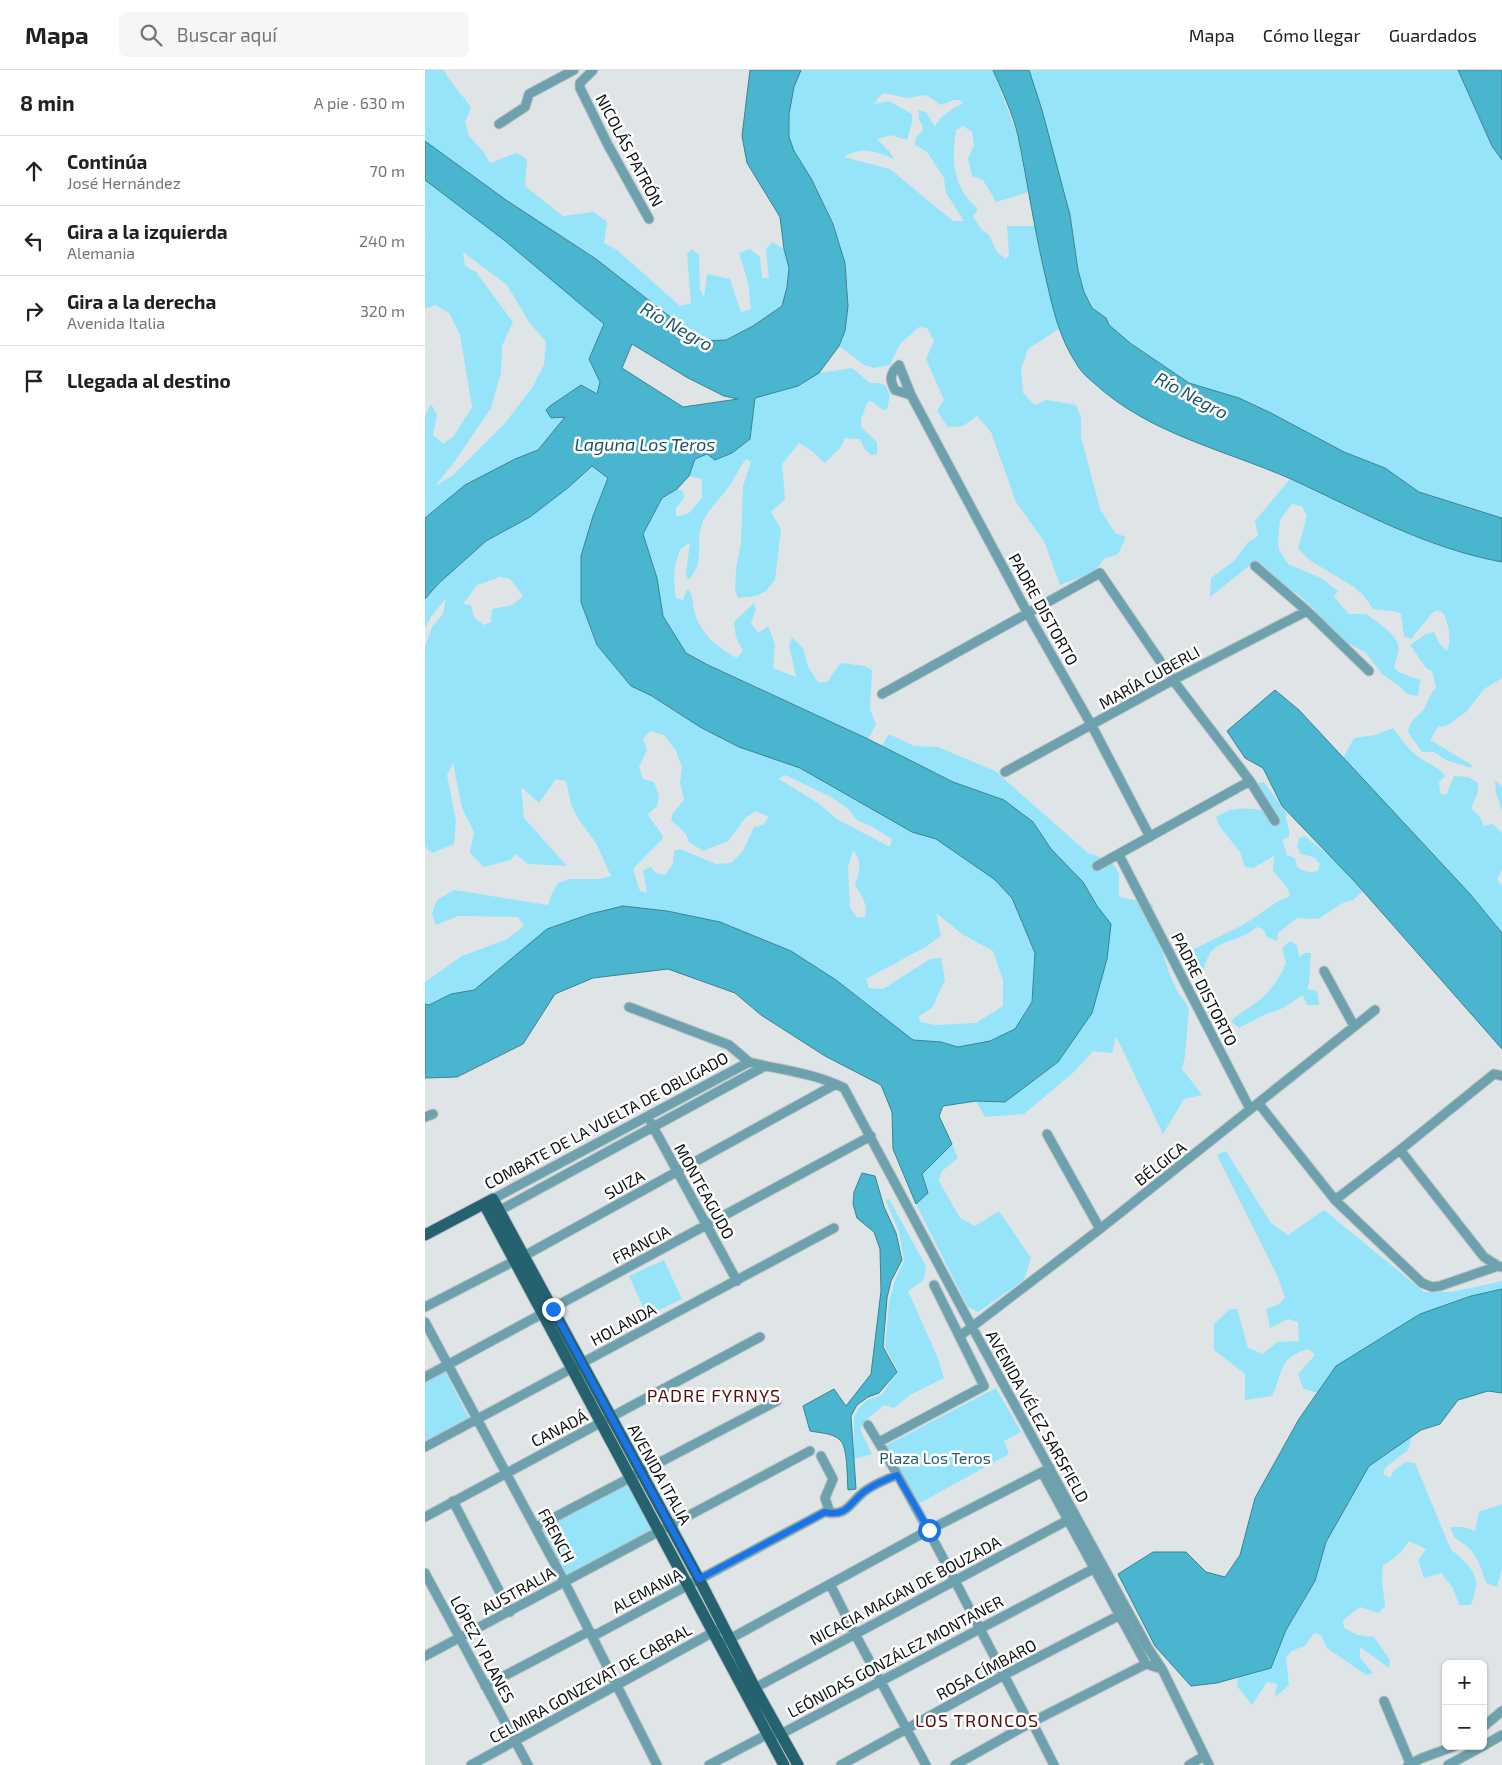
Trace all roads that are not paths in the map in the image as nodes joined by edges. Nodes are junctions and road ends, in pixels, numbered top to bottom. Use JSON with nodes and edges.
{"nodes":[{"id":1,"x":575,"y":70,"type":"edge"},
{"id":2,"x":593,"y":70,"type":"edge"},
{"id":3,"x":499,"y":124,"type":"dead end"},
{"id":4,"x":649,"y":219,"type":"dead end"},
{"id":5,"x":911,"y":396,"type":"dead end"},
{"id":6,"x":1255,"y":566,"type":"dead end"},
{"id":7,"x":1307,"y":610,"type":"junction"},
{"id":8,"x":1027,"y":612,"type":"junction"},
{"id":9,"x":1369,"y":671,"type":"dead end"},
{"id":10,"x":1173,"y":680,"type":"junction"},
{"id":11,"x":882,"y":694,"type":"dead end"},
{"id":12,"x":1092,"y":726,"type":"junction"},
{"id":13,"x":1005,"y":772,"type":"dead end"},
{"id":14,"x":1250,"y":781,"type":"junction"},
{"id":15,"x":1275,"y":821,"type":"dead end"},
{"id":16,"x":1150,"y":837,"type":"junction"},
{"id":17,"x":1119,"y":855,"type":"junction"},
{"id":18,"x":1097,"y":866,"type":"dead end"},
{"id":19,"x":1324,"y":971,"type":"dead end"},
{"id":20,"x":629,"y":1006,"type":"dead end"},
{"id":21,"x":1375,"y":1010,"type":"dead end"},
{"id":22,"x":1354,"y":1026,"type":"junction"},
{"id":23,"x":749,"y":1062,"type":"junction"},
{"id":24,"x":765,"y":1066,"type":"junction"},
{"id":25,"x":1502,"y":1076,"type":"edge"},
{"id":26,"x":837,"y":1084,"type":"junction"},
{"id":27,"x":1259,"y":1104,"type":"junction"},
{"id":28,"x":1250,"y":1109,"type":"junction"},
{"id":29,"x":647,"y":1116,"type":"junction"},
{"id":30,"x":653,"y":1127,"type":"junction"},
{"id":31,"x":1047,"y":1134,"type":"dead end"},
{"id":32,"x":871,"y":1136,"type":"junction"},
{"id":33,"x":1400,"y":1150,"type":"junction"},
{"id":34,"x":677,"y":1172,"type":"junction"},
{"id":35,"x":1335,"y":1200,"type":"junction"},
{"id":36,"x":488,"y":1202,"type":"junction"},
{"id":37,"x":495,"y":1213,"type":"junction"},
{"id":38,"x":707,"y":1226,"type":"junction"},
{"id":39,"x":834,"y":1228,"type":"dead end"},
{"id":40,"x":1100,"y":1229,"type":"junction"},
{"id":41,"x":425,"y":1235,"type":"edge"},
{"id":42,"x":519,"y":1258,"type":"junction"},
{"id":43,"x":1500,"y":1267,"type":"edge"},
{"id":44,"x":737,"y":1280,"type":"junction"},
{"id":45,"x":934,"y":1285,"type":"dead end"},
{"id":46,"x":425,"y":1307,"type":"edge"},
{"id":47,"x":548,"y":1312,"type":"junction"},
{"id":48,"x":425,"y":1322,"type":"edge"},
{"id":49,"x":972,"y":1327,"type":"junction"},
{"id":50,"x":960,"y":1336,"type":"junction"},
{"id":51,"x":760,"y":1337,"type":"dead end"},
{"id":52,"x":448,"y":1365,"type":"junction"},
{"id":53,"x":577,"y":1365,"type":"junction"},
{"id":54,"x":425,"y":1377,"type":"edge"},
{"id":55,"x":777,"y":1401,"type":"dead end"},
{"id":56,"x":477,"y":1420,"type":"junction"},
{"id":57,"x":606,"y":1420,"type":"junction"},
{"id":58,"x":868,"y":1425,"type":"dead end"},
{"id":59,"x":879,"y":1442,"type":"junction"},
{"id":60,"x":425,"y":1447,"type":"edge"},
{"id":61,"x":810,"y":1451,"type":"dead end"},
{"id":62,"x":821,"y":1456,"type":"dead end"},
{"id":63,"x":1046,"y":1470,"type":"junction"},
{"id":64,"x":505,"y":1472,"type":"junction"},
{"id":65,"x":641,"y":1472,"type":"junction"},
{"id":66,"x":897,"y":1475,"type":"junction"},
{"id":67,"x":630,"y":1478,"type":"junction"},
{"id":68,"x":453,"y":1501,"type":"junction"},
{"id":69,"x":830,"y":1514,"type":"junction"},
{"id":70,"x":425,"y":1516,"type":"edge"},
{"id":71,"x":1068,"y":1520,"type":"junction"},
{"id":72,"x":1079,"y":1522,"type":"junction"},
{"id":73,"x":536,"y":1527,"type":"junction"},
{"id":74,"x":670,"y":1527,"type":"junction"},
{"id":75,"x":929,"y":1530,"type":"junction"},
{"id":76,"x":658,"y":1532,"type":"junction"},
{"id":77,"x":1095,"y":1568,"type":"junction"},
{"id":78,"x":425,"y":1573,"type":"edge"},
{"id":79,"x":699,"y":1579,"type":"junction"},
{"id":80,"x":565,"y":1581,"type":"junction"},
{"id":81,"x":955,"y":1581,"type":"junction"},
{"id":82,"x":830,"y":1584,"type":"junction"},
{"id":83,"x":687,"y":1586,"type":"junction"},
{"id":84,"x":510,"y":1612,"type":"junction"},
{"id":85,"x":1120,"y":1616,"type":"junction"},
{"id":86,"x":723,"y":1627,"type":"junction"},
{"id":87,"x":980,"y":1628,"type":"junction"},
{"id":88,"x":712,"y":1632,"type":"junction"},
{"id":89,"x":592,"y":1634,"type":"junction"},
{"id":90,"x":855,"y":1634,"type":"junction"},
{"id":91,"x":460,"y":1638,"type":"junction"},
{"id":92,"x":730,"y":1639,"type":"junction"},
{"id":93,"x":719,"y":1645,"type":"junction"},
{"id":94,"x":425,"y":1656,"type":"edge"},
{"id":95,"x":1146,"y":1664,"type":"junction"},
{"id":96,"x":1162,"y":1669,"type":"junction"},
{"id":97,"x":1004,"y":1675,"type":"junction"},
{"id":98,"x":881,"y":1680,"type":"junction"},
{"id":99,"x":617,"y":1685,"type":"junction"},
{"id":100,"x":485,"y":1686,"type":"junction"},
{"id":101,"x":751,"y":1690,"type":"junction"},
{"id":102,"x":1384,"y":1701,"type":"dead end"},
{"id":103,"x":1502,"y":1712,"type":"edge"},
{"id":104,"x":1032,"y":1722,"type":"junction"},
{"id":105,"x":1487,"y":1724,"type":"edge"},
{"id":106,"x":907,"y":1729,"type":"junction"},
{"id":107,"x":768,"y":1734,"type":"junction"},
{"id":108,"x":781,"y":1734,"type":"junction"},
{"id":109,"x":1502,"y":1735,"type":"edge"},
{"id":110,"x":515,"y":1741,"type":"junction"},
{"id":111,"x":1487,"y":1744,"type":"edge"},
{"id":112,"x":1445,"y":1750,"type":"edge"},
{"id":113,"x":1476,"y":1750,"type":"edge"},
{"id":114,"x":1205,"y":1756,"type":"junction"},
{"id":115,"x":1409,"y":1764,"type":"edge"},
{"id":116,"x":471,"y":1765,"type":"edge"},
{"id":117,"x":528,"y":1765,"type":"edge"},
{"id":118,"x":657,"y":1765,"type":"edge"},
{"id":119,"x":709,"y":1765,"type":"edge"},
{"id":120,"x":784,"y":1765,"type":"edge"},
{"id":121,"x":798,"y":1765,"type":"edge"},
{"id":122,"x":841,"y":1765,"type":"edge"},
{"id":123,"x":926,"y":1765,"type":"edge"},
{"id":124,"x":955,"y":1765,"type":"edge"},
{"id":125,"x":1053,"y":1765,"type":"edge"},
{"id":126,"x":1189,"y":1765,"type":"edge"},
{"id":127,"x":1209,"y":1765,"type":"edge"},
{"id":128,"x":1448,"y":1765,"type":"edge"}],
"edges":[{"from":1,"to":3,"type":"street"},
{"from":2,"to":4,"type":"street","name":"NICOLÁS PATRÓN"},
{"from":5,"to":8,"type":"street","name":"PADRE DISTORTO"},
{"from":6,"to":7,"type":"street"},
{"from":7,"to":9,"type":"street"},
{"from":7,"to":10,"type":"street","name":"MARÍA CUBERLI"},
{"from":8,"to":10,"type":"street"},
{"from":8,"to":11,"type":"street"},
{"from":8,"to":12,"type":"street","name":"PADRE DISTORTO"},
{"from":10,"to":12,"type":"street","name":"MARÍA CUBERLI"},
{"from":10,"to":14,"type":"street"},
{"from":12,"to":13,"type":"street","name":"MARÍA CUBERLI"},
{"from":12,"to":16,"type":"street","name":"PADRE DISTORTO"},
{"from":14,"to":15,"type":"street"},
{"from":14,"to":16,"type":"street"},
{"from":16,"to":17,"type":"street"},
{"from":17,"to":18,"type":"street"},
{"from":17,"to":28,"type":"street","name":"PADRE DISTORTO"},
{"from":19,"to":22,"type":"street"},
{"from":20,"to":23,"type":"street"},
{"from":21,"to":22,"type":"street","name":"BÉLGICA"},
{"from":22,"to":27,"type":"street","name":"BÉLGICA"},
{"from":23,"to":24,"type":"street","name":"COMBATE DE LA VUELTA DE OBLIGADO"},
{"from":23,"to":29,"type":"street","name":"COMBATE DE LA VUELTA DE OBLIGADO"},
{"from":24,"to":26,"type":"street","name":"COMBATE DE LA VUELTA DE OBLIGADO"},
{"from":24,"to":30,"type":"street"},
{"from":25,"to":33,"type":"street"},
{"from":26,"to":32,"type":"street","name":"AVENIDA VÉLEZ SARSFIELD"},
{"from":26,"to":34,"type":"street","name":"SUIZA"},
{"from":27,"to":28,"type":"street","name":"BÉLGICA"},
{"from":27,"to":35,"type":"street"},
{"from":28,"to":40,"type":"street","name":"BÉLGICA"},
{"from":29,"to":30,"type":"street","name":"MONTEAGUDO"},
{"from":29,"to":36,"type":"street","name":"COMBATE DE LA VUELTA DE OBLIGADO"},
{"from":30,"to":34,"type":"street","name":"MONTEAGUDO"},
{"from":30,"to":37,"type":"street"},
{"from":31,"to":40,"type":"street"},
{"from":32,"to":38,"type":"street","name":"FRANCIA"},
{"from":32,"to":49,"type":"street","name":"AVENIDA VÉLEZ SARSFIELD"},
{"from":33,"to":35,"type":"street"},
{"from":33,"to":43,"type":"street"},
{"from":34,"to":38,"type":"street","name":"MONTEAGUDO"},
{"from":34,"to":42,"type":"street","name":"SUIZA"},
{"from":35,"to":43,"type":"street"},
{"from":36,"to":37,"type":"main road","name":"AVENIDA ITALIA"},
{"from":36,"to":41,"type":"main road","name":"COMBATE DE LA VUELTA DE OBLIGADO"},
{"from":37,"to":42,"type":"main road","name":"AVENIDA ITALIA"},
{"from":38,"to":44,"type":"street","name":"MONTEAGUDO"},
{"from":38,"to":47,"type":"street","name":"FRANCIA"},
{"from":39,"to":44,"type":"street","name":"HOLANDA"},
{"from":40,"to":49,"type":"street","name":"BÉLGICA"},
{"from":42,"to":46,"type":"street","name":"SUIZA"},
{"from":42,"to":47,"type":"main road","name":"AVENIDA ITALIA"},
{"from":44,"to":53,"type":"street","name":"HOLANDA"},
{"from":45,"to":50,"type":"street","name":"AVENIDA VÉLEZ SARSFIELD"},
{"from":47,"to":52,"type":"street","name":"FRANCIA"},
{"from":47,"to":53,"type":"main road","name":"AVENIDA ITALIA"},
{"from":48,"to":52,"type":"street","name":"FRENCH"},
{"from":49,"to":50,"type":"street","name":"BÉLGICA"},
{"from":49,"to":63,"type":"street","name":"AVENIDA VÉLEZ SARSFIELD"},
{"from":50,"to":59,"type":"street","name":"AVENIDA VÉLEZ SARSFIELD"},
{"from":51,"to":57,"type":"street","name":"CANADÁ"},
{"from":52,"to":54,"type":"street","name":"FRANCIA"},
{"from":52,"to":56,"type":"street","name":"FRENCH"},
{"from":53,"to":56,"type":"street","name":"HOLANDA"},
{"from":53,"to":57,"type":"main road","name":"AVENIDA ITALIA"},
{"from":55,"to":65,"type":"street"},
{"from":56,"to":60,"type":"street","name":"HOLANDA"},
{"from":56,"to":64,"type":"street","name":"FRENCH"},
{"from":57,"to":64,"type":"street","name":"CANADÁ"},
{"from":57,"to":65,"type":"main road","name":"AVENIDA ITALIA"},
{"from":57,"to":67,"type":"main road","name":"AVENIDA ITALIA"},
{"from":58,"to":59,"type":"street"},
{"from":59,"to":66,"type":"street"},
{"from":61,"to":74,"type":"street","name":"AUSTRALIA"},
{"from":62,"to":69,"type":"street"},
{"from":63,"to":71,"type":"street","name":"AVENIDA VÉLEZ SARSFIELD"},
{"from":63,"to":72,"type":"street","name":"AVENIDA VÉLEZ SARSFIELD"},
{"from":63,"to":75,"type":"street"},
{"from":64,"to":68,"type":"street","name":"CANADÁ"},
{"from":64,"to":73,"type":"street","name":"FRENCH"},
{"from":65,"to":67,"type":"street"},
{"from":65,"to":74,"type":"main road","name":"AVENIDA ITALIA"},
{"from":66,"to":69,"type":"street","name":"ALEMANIA"},
{"from":66,"to":75,"type":"street"},
{"from":67,"to":73,"type":"street"},
{"from":67,"to":76,"type":"main road","name":"AVENIDA ITALIA"},
{"from":68,"to":70,"type":"street","name":"CANADÁ"},
{"from":68,"to":84,"type":"street"},
{"from":69,"to":79,"type":"street","name":"ALEMANIA"},
{"from":71,"to":72,"type":"street"},
{"from":71,"to":77,"type":"street","name":"AVENIDA VÉLEZ SARSFIELD"},
{"from":71,"to":81,"type":"street","name":"NICACIA MAGAN DE BOUZADA"},
{"from":72,"to":96,"type":"street","name":"AVENIDA VÉLEZ SARSFIELD"},
{"from":73,"to":80,"type":"street","name":"FRENCH"},
{"from":74,"to":76,"type":"street","name":"AUSTRALIA"},
{"from":74,"to":79,"type":"main road","name":"AVENIDA ITALIA"},
{"from":75,"to":81,"type":"street"},
{"from":75,"to":82,"type":"street"},
{"from":76,"to":80,"type":"street","name":"AUSTRALIA"},
{"from":76,"to":83,"type":"main road","name":"AVENIDA ITALIA"},
{"from":77,"to":85,"type":"street","name":"AVENIDA VÉLEZ SARSFIELD"},
{"from":77,"to":87,"type":"street","name":"LEÓNIDAS GONZÁLEZ MONTANER"},
{"from":78,"to":91,"type":"street","name":"LÓPEZ Y PLANES"},
{"from":79,"to":83,"type":"street","name":"ALEMANIA"},
{"from":79,"to":86,"type":"main road","name":"AVENIDA ITALIA"},
{"from":80,"to":84,"type":"street","name":"AUSTRALIA"},
{"from":80,"to":89,"type":"street","name":"FRENCH"},
{"from":81,"to":87,"type":"street"},
{"from":81,"to":90,"type":"street","name":"NICACIA MAGAN DE BOUZADA"},
{"from":82,"to":90,"type":"street"},
{"from":82,"to":92,"type":"street"},
{"from":83,"to":88,"type":"main road","name":"AVENIDA ITALIA"},
{"from":83,"to":89,"type":"street","name":"ALEMANIA"},
{"from":84,"to":91,"type":"street","name":"AUSTRALIA"},
{"from":85,"to":95,"type":"street","name":"AVENIDA VÉLEZ SARSFIELD"},
{"from":85,"to":97,"type":"street","name":"ROSA CÍMBARO"},
{"from":86,"to":88,"type":"street","name":"CELMIRA GONZEVAT DE CABRAL"},
{"from":86,"to":92,"type":"main road","name":"AVENIDA ITALIA"},
{"from":87,"to":97,"type":"street"},
{"from":87,"to":98,"type":"street","name":"LEÓNIDAS GONZÁLEZ MONTANER"},
{"from":88,"to":93,"type":"main road","name":"AVENIDA ITALIA"},
{"from":88,"to":99,"type":"street","name":"CELMIRA GONZEVAT DE CABRAL"},
{"from":89,"to":99,"type":"street","name":"FRENCH"},
{"from":89,"to":100,"type":"street","name":"ALEMANIA"},
{"from":90,"to":98,"type":"street"},
{"from":90,"to":101,"type":"street","name":"NICACIA MAGAN DE BOUZADA"},
{"from":91,"to":94,"type":"street","name":"AUSTRALIA"},
{"from":91,"to":100,"type":"street","name":"LÓPEZ Y PLANES"},
{"from":92,"to":93,"type":"street"},
{"from":92,"to":101,"type":"main road","name":"AVENIDA ITALIA"},
{"from":93,"to":101,"type":"main road","name":"AVENIDA ITALIA"},
{"from":95,"to":96,"type":"street"},
{"from":95,"to":104,"type":"street"},
{"from":96,"to":114,"type":"street","name":"AVENIDA VÉLEZ SARSFIELD"},
{"from":97,"to":104,"type":"street"},
{"from":97,"to":106,"type":"street","name":"ROSA CÍMBARO"},
{"from":98,"to":106,"type":"street"},
{"from":98,"to":108,"type":"street","name":"LEÓNIDAS GONZÁLEZ MONTANER"},
{"from":99,"to":110,"type":"street","name":"CELMIRA GONZEVAT DE CABRAL"},
{"from":99,"to":118,"type":"street","name":"FRENCH"},
{"from":100,"to":110,"type":"street","name":"LÓPEZ Y PLANES"},
{"from":101,"to":107,"type":"main road","name":"AVENIDA ITALIA"},
{"from":101,"to":108,"type":"main road","name":"AVENIDA ITALIA"},
{"from":102,"to":115,"type":"street"},
{"from":103,"to":105,"type":"street"},
{"from":104,"to":124,"type":"street"},
{"from":104,"to":125,"type":"street"},
{"from":106,"to":122,"type":"street","name":"ROSA CÍMBARO"},
{"from":106,"to":123,"type":"street"},
{"from":107,"to":108,"type":"street","name":"LEÓNIDAS GONZÁLEZ MONTANER"},
{"from":107,"to":119,"type":"street","name":"LEÓNIDAS GONZÁLEZ MONTANER"},
{"from":107,"to":120,"type":"main road","name":"AVENIDA ITALIA"},
{"from":108,"to":121,"type":"main road","name":"AVENIDA ITALIA"},
{"from":109,"to":111,"type":"street"},
{"from":110,"to":116,"type":"street","name":"CELMIRA GONZEVAT DE CABRAL"},
{"from":110,"to":117,"type":"street","name":"LÓPEZ Y PLANES"},
{"from":112,"to":115,"type":"street"},
{"from":113,"to":128,"type":"street"},
{"from":114,"to":126,"type":"street"},
{"from":114,"to":127,"type":"street","name":"AVENIDA VÉLEZ SARSFIELD"}]}
